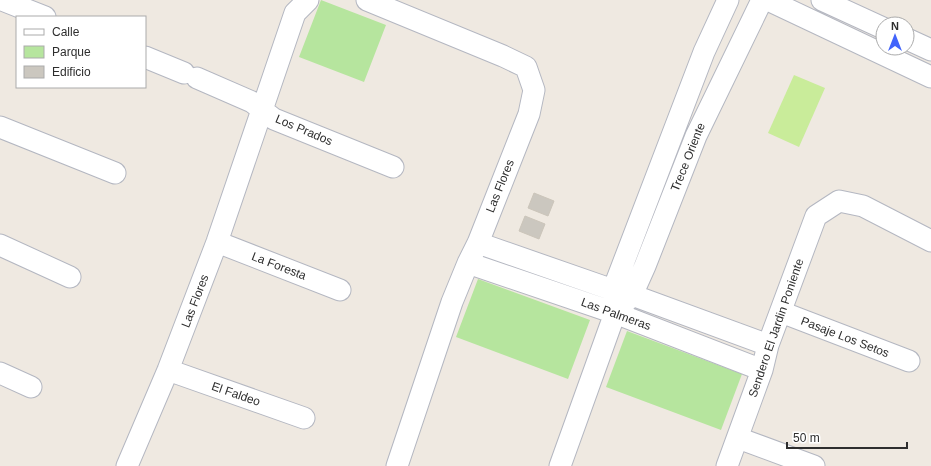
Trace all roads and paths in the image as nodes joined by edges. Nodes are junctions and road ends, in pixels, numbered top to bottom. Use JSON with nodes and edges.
{"nodes":[{"id":1,"x":2,"y":0,"type":"edge"},
{"id":2,"x":308,"y":0,"type":"edge"},
{"id":3,"x":367,"y":0,"type":"edge"},
{"id":4,"x":728,"y":0,"type":"edge"},
{"id":5,"x":762,"y":0,"type":"edge"},
{"id":6,"x":768,"y":0,"type":"edge"},
{"id":7,"x":822,"y":0,"type":"edge"},
{"id":8,"x":42,"y":16,"type":"edge"},
{"id":9,"x":875,"y":24,"type":"edge"},
{"id":10,"x":915,"y":43,"type":"edge"},
{"id":11,"x":931,"y":50,"type":"edge"},
{"id":12,"x":146,"y":57,"type":"edge"},
{"id":13,"x":931,"y":77,"type":"edge"},
{"id":14,"x":262,"y":109,"type":"junction"},
{"id":15,"x":0,"y":127,"type":"edge"},
{"id":16,"x":393,"y":167,"type":"dead end"},
{"id":17,"x":115,"y":172,"type":"dead end"},
{"id":18,"x":931,"y":241,"type":"edge"},
{"id":19,"x":217,"y":242,"type":"junction"},
{"id":20,"x":478,"y":243,"type":"junction"},
{"id":21,"x":0,"y":245,"type":"edge"},
{"id":22,"x":468,"y":264,"type":"junction"},
{"id":23,"x":70,"y":277,"type":"dead end"},
{"id":24,"x":340,"y":290,"type":"dead end"},
{"id":25,"x":622,"y":293,"type":"junction"},
{"id":26,"x":781,"y":312,"type":"junction"},
{"id":27,"x":615,"y":313,"type":"junction"},
{"id":28,"x":768,"y":345,"type":"junction"},
{"id":29,"x":909,"y":361,"type":"dead end"},
{"id":30,"x":168,"y":370,"type":"junction"},
{"id":31,"x":762,"y":370,"type":"junction"},
{"id":32,"x":0,"y":373,"type":"edge"},
{"id":33,"x":31,"y":387,"type":"dead end"},
{"id":34,"x":304,"y":418,"type":"dead end"},
{"id":35,"x":738,"y":438,"type":"junction"},
{"id":36,"x":127,"y":466,"type":"edge"},
{"id":37,"x":397,"y":466,"type":"edge"},
{"id":38,"x":560,"y":466,"type":"edge"},
{"id":39,"x":727,"y":466,"type":"edge"},
{"id":40,"x":814,"y":466,"type":"edge"}],
"edges":[{"from":1,"to":8,"type":"street"},
{"from":2,"to":14,"type":"street","name":"Las Flores"},
{"from":3,"to":20,"type":"street","name":"Las Flores"},
{"from":4,"to":25,"type":"street","name":"Trece Oriente"},
{"from":5,"to":25,"type":"street","name":"Trece Oriente"},
{"from":6,"to":13,"type":"street"},
{"from":7,"to":9,"type":"street"},
{"from":10,"to":11,"type":"street"},
{"from":12,"to":14,"type":"street","name":"Los Prados"},
{"from":14,"to":16,"type":"street","name":"Los Prados"},
{"from":14,"to":19,"type":"street","name":"Las Flores"},
{"from":15,"to":17,"type":"street"},
{"from":18,"to":26,"type":"street","name":"Sendero El Jardin Poniente"},
{"from":19,"to":24,"type":"street","name":"La Foresta"},
{"from":19,"to":30,"type":"street","name":"Las Flores"},
{"from":20,"to":22,"type":"street","name":"Las Flores"},
{"from":20,"to":25,"type":"street","name":"Las Palmeras"},
{"from":21,"to":23,"type":"street"},
{"from":22,"to":27,"type":"street","name":"Las Palmeras"},
{"from":22,"to":37,"type":"street","name":"Las Flores"},
{"from":25,"to":27,"type":"street","name":"Trece Oriente"},
{"from":25,"to":28,"type":"street","name":"Las Palmeras"},
{"from":26,"to":28,"type":"street","name":"Sendero El Jardin Poniente"},
{"from":26,"to":29,"type":"street","name":"Pasaje Los Setos"},
{"from":27,"to":31,"type":"street","name":"Las Palmeras"},
{"from":27,"to":38,"type":"street","name":"Trece Oriente"},
{"from":28,"to":31,"type":"street","name":"Sendero El Jardin Poniente"},
{"from":30,"to":34,"type":"street","name":"El Faldeo"},
{"from":30,"to":36,"type":"street","name":"Las Flores"},
{"from":31,"to":35,"type":"street","name":"Sendero El Jardin Poniente"},
{"from":32,"to":33,"type":"street"},
{"from":35,"to":39,"type":"street","name":"Sendero El Jardin Poniente"},
{"from":35,"to":40,"type":"street"}]}
